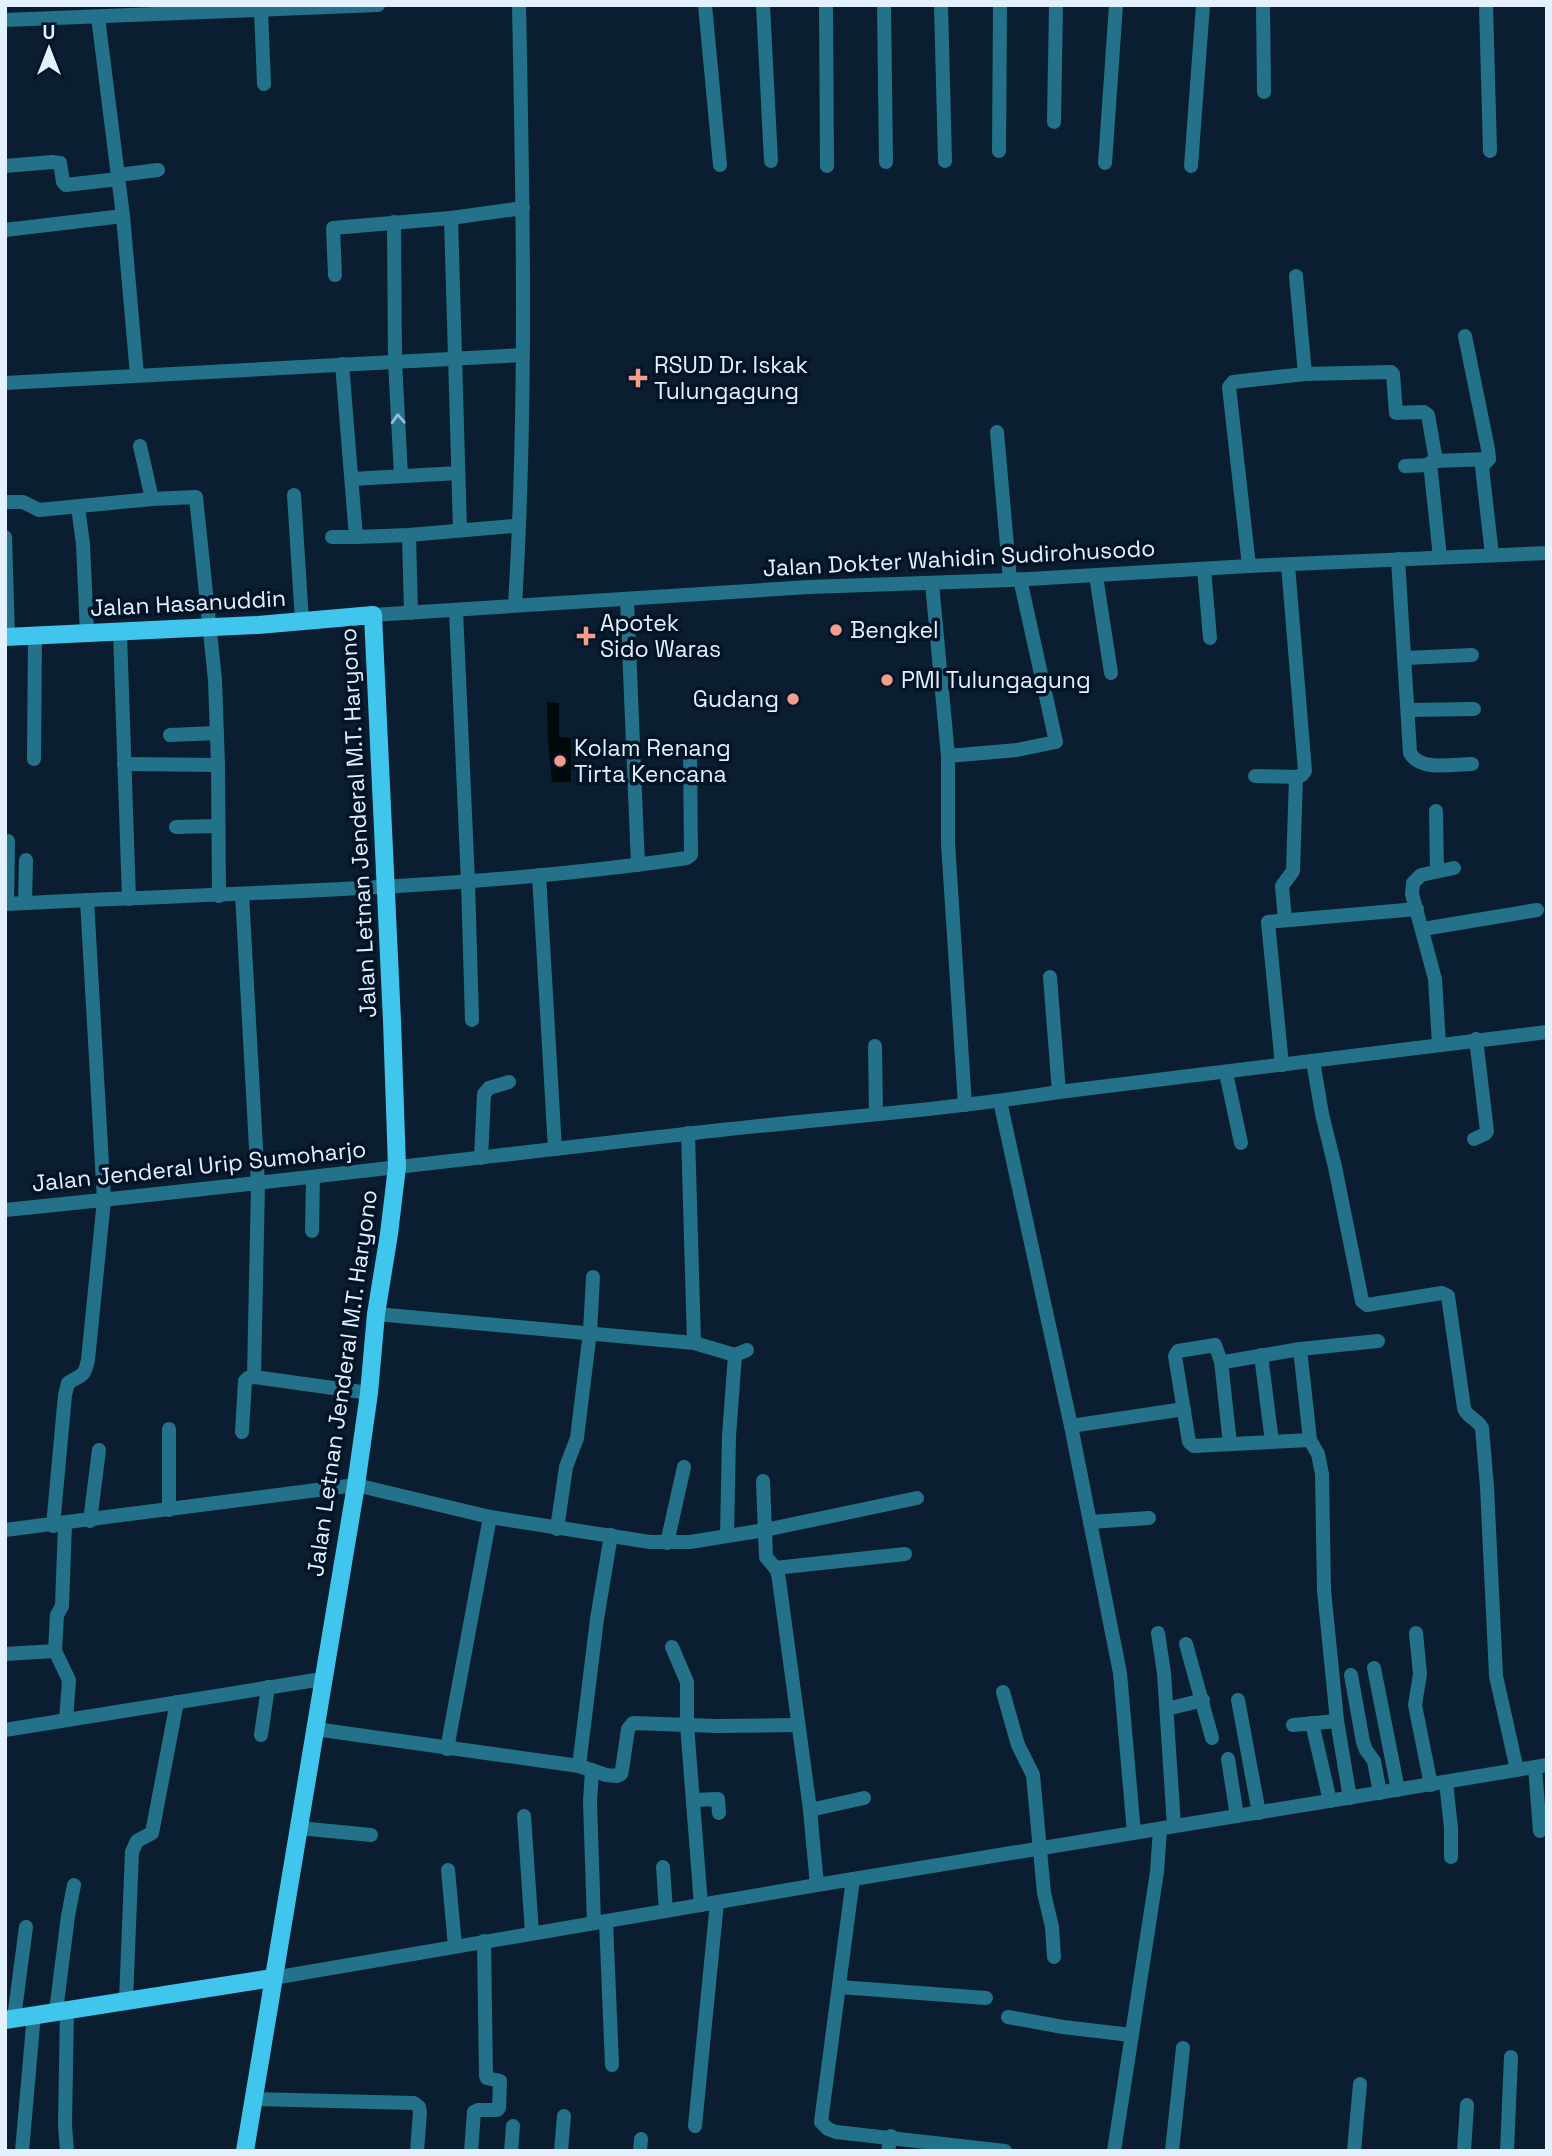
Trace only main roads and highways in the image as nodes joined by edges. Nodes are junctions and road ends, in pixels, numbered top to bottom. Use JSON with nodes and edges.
{"nodes":[{"id":1,"x":373,"y":615,"type":"joint"},
{"id":2,"x":7,"y":637,"type":"edge"},
{"id":3,"x":273,"y":1978,"type":"junction"},
{"id":4,"x":9,"y":2019,"type":"edge"},
{"id":5,"x":245,"y":2151,"type":"edge"}],
"edges":[{"from":1,"to":2,"type":"main road","name":"Jalan Hasanuddin"},
{"from":1,"to":3,"type":"main road","name":"Jalan Letnan Jenderal M.T. Haryono"},
{"from":3,"to":4,"type":"main road"},
{"from":3,"to":5,"type":"main road","name":"Jalan Letnan Jenderal M.T. Haryono"}]}
